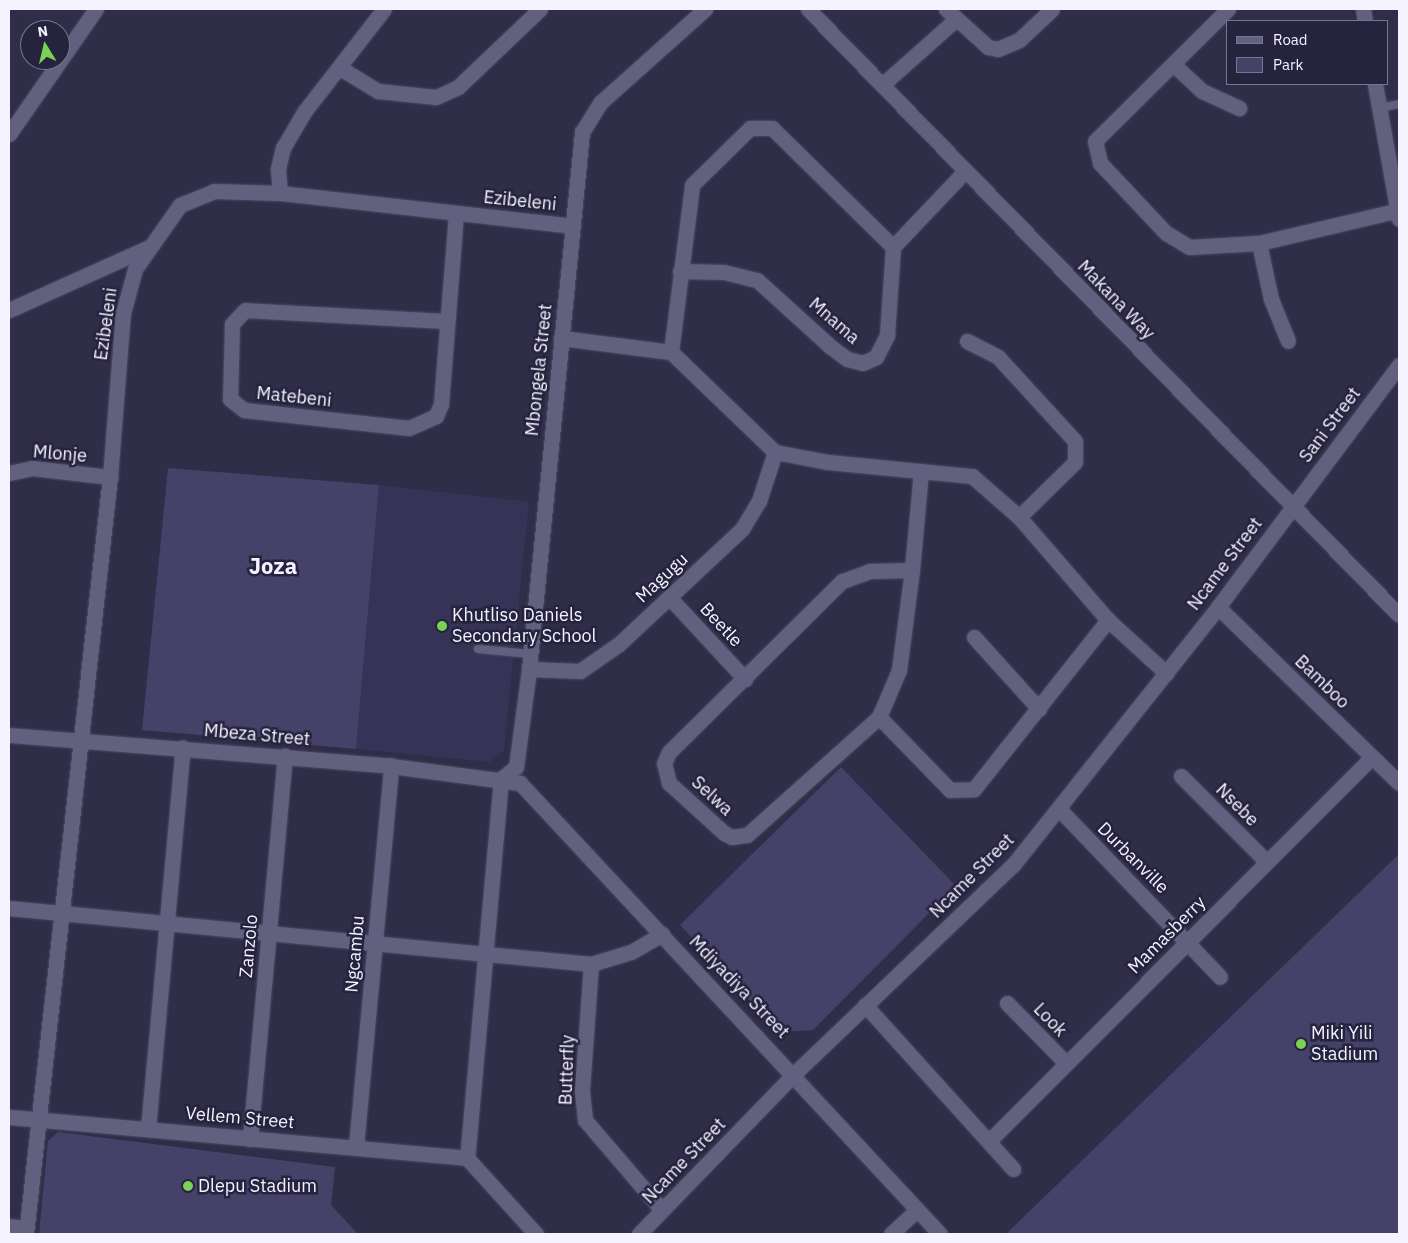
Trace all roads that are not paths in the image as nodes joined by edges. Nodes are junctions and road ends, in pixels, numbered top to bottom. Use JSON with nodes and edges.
{"nodes":[{"id":1,"x":96,"y":9,"type":"edge"},
{"id":2,"x":384,"y":9,"type":"edge"},
{"id":3,"x":540,"y":9,"type":"edge"},
{"id":4,"x":705,"y":9,"type":"edge"},
{"id":5,"x":808,"y":9,"type":"edge"},
{"id":6,"x":1052,"y":9,"type":"edge"},
{"id":7,"x":1228,"y":9,"type":"edge"},
{"id":8,"x":951,"y":14,"type":"edge"},
{"id":9,"x":1172,"y":64,"type":"junction"},
{"id":10,"x":340,"y":68,"type":"junction"},
{"id":11,"x":883,"y":84,"type":"junction"},
{"id":12,"x":1375,"y":85,"type":"edge"},
{"id":13,"x":1399,"y":104,"type":"edge"},
{"id":14,"x":1239,"y":108,"type":"dead end"},
{"id":15,"x":1379,"y":108,"type":"junction"},
{"id":16,"x":11,"y":127,"type":"edge"},
{"id":17,"x":965,"y":171,"type":"junction"},
{"id":18,"x":280,"y":193,"type":"junction"},
{"id":19,"x":456,"y":214,"type":"junction"},
{"id":20,"x":1397,"y":215,"type":"edge"},
{"id":21,"x":572,"y":226,"type":"junction"},
{"id":22,"x":1259,"y":243,"type":"junction"},
{"id":23,"x":893,"y":247,"type":"junction"},
{"id":24,"x":147,"y":248,"type":"junction"},
{"id":25,"x":680,"y":271,"type":"junction"},
{"id":26,"x":9,"y":310,"type":"edge"},
{"id":27,"x":446,"y":321,"type":"junction"},
{"id":28,"x":561,"y":338,"type":"junction"},
{"id":29,"x":967,"y":341,"type":"dead end"},
{"id":30,"x":1288,"y":341,"type":"dead end"},
{"id":31,"x":671,"y":352,"type":"junction"},
{"id":32,"x":1399,"y":364,"type":"edge"},
{"id":33,"x":775,"y":452,"type":"junction"},
{"id":34,"x":921,"y":471,"type":"junction"},
{"id":35,"x":9,"y":473,"type":"edge"},
{"id":36,"x":110,"y":477,"type":"junction"},
{"id":37,"x":1290,"y":509,"type":"junction"},
{"id":38,"x":1019,"y":517,"type":"junction"},
{"id":39,"x":912,"y":570,"type":"junction"},
{"id":40,"x":669,"y":597,"type":"junction"},
{"id":41,"x":1218,"y":607,"type":"junction"},
{"id":42,"x":1399,"y":615,"type":"edge"},
{"id":43,"x":1108,"y":620,"type":"junction"},
{"id":44,"x":974,"y":638,"type":"dead end"},
{"id":45,"x":478,"y":649,"type":"dead end"},
{"id":46,"x":531,"y":654,"type":"junction"},
{"id":47,"x":529,"y":670,"type":"junction"},
{"id":48,"x":1166,"y":672,"type":"junction"},
{"id":49,"x":745,"y":678,"type":"junction"},
{"id":50,"x":1039,"y":709,"type":"junction"},
{"id":51,"x":879,"y":717,"type":"junction"},
{"id":52,"x":9,"y":735,"type":"edge"},
{"id":53,"x":80,"y":739,"type":"junction"},
{"id":54,"x":183,"y":748,"type":"junction"},
{"id":55,"x":285,"y":756,"type":"junction"},
{"id":56,"x":1372,"y":757,"type":"junction"},
{"id":57,"x":391,"y":766,"type":"junction"},
{"id":58,"x":1181,"y":776,"type":"dead end"},
{"id":59,"x":501,"y":779,"type":"junction"},
{"id":60,"x":1399,"y":783,"type":"edge"},
{"id":61,"x":1060,"y":810,"type":"junction"},
{"id":62,"x":1266,"y":861,"type":"junction"},
{"id":63,"x":9,"y":908,"type":"edge"},
{"id":64,"x":62,"y":914,"type":"junction"},
{"id":65,"x":166,"y":923,"type":"junction"},
{"id":66,"x":269,"y":933,"type":"junction"},
{"id":67,"x":662,"y":934,"type":"junction"},
{"id":68,"x":1188,"y":940,"type":"junction"},
{"id":69,"x":374,"y":942,"type":"junction"},
{"id":70,"x":483,"y":952,"type":"junction"},
{"id":71,"x":591,"y":964,"type":"junction"},
{"id":72,"x":1220,"y":977,"type":"dead end"},
{"id":73,"x":1008,"y":1003,"type":"dead end"},
{"id":74,"x":865,"y":1006,"type":"junction"},
{"id":75,"x":1065,"y":1062,"type":"junction"},
{"id":76,"x":795,"y":1074,"type":"junction"},
{"id":77,"x":9,"y":1117,"type":"edge"},
{"id":78,"x":40,"y":1120,"type":"junction"},
{"id":79,"x":148,"y":1129,"type":"junction"},
{"id":80,"x":250,"y":1139,"type":"junction"},
{"id":81,"x":990,"y":1140,"type":"junction"},
{"id":82,"x":356,"y":1146,"type":"junction"},
{"id":83,"x":467,"y":1158,"type":"junction"},
{"id":84,"x":1013,"y":1169,"type":"dead end"},
{"id":85,"x":662,"y":1210,"type":"junction"},
{"id":86,"x":917,"y":1210,"type":"junction"},
{"id":87,"x":9,"y":1226,"type":"edge"},
{"id":88,"x":26,"y":1231,"type":"edge"},
{"id":89,"x":536,"y":1234,"type":"edge"},
{"id":90,"x":639,"y":1234,"type":"edge"},
{"id":91,"x":891,"y":1234,"type":"edge"},
{"id":92,"x":940,"y":1234,"type":"edge"}],
"edges":[{"from":1,"to":16,"type":"street"},
{"from":2,"to":10,"type":"street"},
{"from":3,"to":10,"type":"street"},
{"from":4,"to":21,"type":"street","name":"Mbongela Street"},
{"from":5,"to":11,"type":"street","name":"Makana Way"},
{"from":6,"to":8,"type":"street"},
{"from":7,"to":9,"type":"street"},
{"from":8,"to":11,"type":"street"},
{"from":9,"to":14,"type":"street"},
{"from":9,"to":22,"type":"street"},
{"from":10,"to":18,"type":"street"},
{"from":11,"to":17,"type":"street","name":"Makana Way"},
{"from":12,"to":15,"type":"street"},
{"from":13,"to":15,"type":"lane"},
{"from":15,"to":20,"type":"street"},
{"from":17,"to":23,"type":"street"},
{"from":17,"to":37,"type":"street","name":"Makana Way"},
{"from":18,"to":19,"type":"street","name":"Ezibeleni"},
{"from":18,"to":24,"type":"street","name":"Ezibeleni"},
{"from":19,"to":21,"type":"street","name":"Ezibeleni"},
{"from":19,"to":27,"type":"street","name":"Matebeni"},
{"from":20,"to":22,"type":"street"},
{"from":21,"to":28,"type":"street","name":"Mbongela Street"},
{"from":22,"to":30,"type":"street"},
{"from":23,"to":25,"type":"street","name":"Mnama"},
{"from":23,"to":25,"type":"street"},
{"from":24,"to":26,"type":"street"},
{"from":24,"to":36,"type":"street","name":"Ezibeleni"},
{"from":25,"to":31,"type":"street"},
{"from":27,"to":27,"type":"street","name":"Matebeni"},
{"from":28,"to":31,"type":"street"},
{"from":28,"to":46,"type":"street","name":"Mbongela Street"},
{"from":29,"to":38,"type":"street"},
{"from":31,"to":33,"type":"street"},
{"from":32,"to":37,"type":"street","name":"Sani Street"},
{"from":33,"to":34,"type":"street"},
{"from":33,"to":40,"type":"street","name":"Magugu"},
{"from":34,"to":38,"type":"street"},
{"from":34,"to":39,"type":"street","name":"Selwa"},
{"from":35,"to":36,"type":"street","name":"Mlonje"},
{"from":36,"to":53,"type":"street","name":"Ezibeleni"},
{"from":37,"to":41,"type":"street","name":"Ncame Street"},
{"from":37,"to":42,"type":"street","name":"Makana Way"},
{"from":38,"to":43,"type":"street"},
{"from":39,"to":49,"type":"street","name":"Selwa"},
{"from":39,"to":51,"type":"street","name":"Selwa"},
{"from":40,"to":47,"type":"street","name":"Magugu"},
{"from":40,"to":49,"type":"street","name":"Beetle"},
{"from":41,"to":48,"type":"street","name":"Ncame Street"},
{"from":41,"to":56,"type":"street","name":"Bamboo"},
{"from":43,"to":48,"type":"street"},
{"from":43,"to":50,"type":"street"},
{"from":44,"to":50,"type":"street"},
{"from":45,"to":46,"type":"lane"},
{"from":46,"to":47,"type":"street","name":"Mbongela Street"},
{"from":47,"to":59,"type":"street","name":"Mbongela Street"},
{"from":48,"to":61,"type":"street","name":"Ncame Street"},
{"from":49,"to":51,"type":"street","name":"Selwa"},
{"from":50,"to":51,"type":"street"},
{"from":52,"to":53,"type":"street","name":"Mbeza Street"},
{"from":53,"to":54,"type":"street","name":"Mbeza Street"},
{"from":53,"to":64,"type":"street","name":"Ezibeleni"},
{"from":54,"to":55,"type":"street","name":"Mbeza Street"},
{"from":54,"to":65,"type":"street"},
{"from":55,"to":57,"type":"street","name":"Mbeza Street"},
{"from":55,"to":66,"type":"street","name":"Zanzolo"},
{"from":56,"to":60,"type":"street","name":"Bamboo"},
{"from":56,"to":62,"type":"street","name":"Mamasberry"},
{"from":57,"to":59,"type":"street","name":"Mbeza Street"},
{"from":57,"to":69,"type":"street","name":"Ngcambu"},
{"from":58,"to":62,"type":"street","name":"Nsebe"},
{"from":59,"to":67,"type":"street","name":"Mdiyadiya Street"},
{"from":59,"to":70,"type":"street"},
{"from":61,"to":68,"type":"street","name":"Durbanville"},
{"from":61,"to":74,"type":"street","name":"Ncame Street"},
{"from":62,"to":68,"type":"street","name":"Mamasberry"},
{"from":63,"to":64,"type":"street"},
{"from":64,"to":65,"type":"street"},
{"from":64,"to":78,"type":"street","name":"Ezibeleni"},
{"from":65,"to":66,"type":"street"},
{"from":65,"to":79,"type":"street"},
{"from":66,"to":69,"type":"street"},
{"from":66,"to":80,"type":"street","name":"Zanzolo"},
{"from":67,"to":71,"type":"street"},
{"from":67,"to":76,"type":"street","name":"Mdiyadiya Street"},
{"from":68,"to":72,"type":"street","name":"Durbanville"},
{"from":68,"to":75,"type":"street","name":"Mamasberry"},
{"from":69,"to":70,"type":"street"},
{"from":69,"to":82,"type":"street","name":"Ngcambu"},
{"from":70,"to":71,"type":"street"},
{"from":70,"to":83,"type":"street"},
{"from":71,"to":85,"type":"street","name":"Butterfly"},
{"from":73,"to":75,"type":"street","name":"Look"},
{"from":74,"to":76,"type":"street","name":"Ncame Street"},
{"from":74,"to":81,"type":"street"},
{"from":75,"to":81,"type":"street","name":"Mamasberry"},
{"from":76,"to":85,"type":"street","name":"Ncame Street"},
{"from":76,"to":86,"type":"street","name":"Mdiyadiya Street"},
{"from":77,"to":78,"type":"street","name":"Vellem Street"},
{"from":78,"to":79,"type":"street","name":"Vellem Street"},
{"from":78,"to":88,"type":"street","name":"Ezibeleni"},
{"from":79,"to":80,"type":"street","name":"Vellem Street"},
{"from":80,"to":82,"type":"street","name":"Vellem Street"},
{"from":81,"to":84,"type":"street"},
{"from":82,"to":83,"type":"street","name":"Vellem Street"},
{"from":83,"to":89,"type":"street"},
{"from":85,"to":90,"type":"street","name":"Ncame Street"},
{"from":86,"to":91,"type":"street"},
{"from":86,"to":92,"type":"street","name":"Mdiyadiya Street"},
{"from":87,"to":88,"type":"street"}]}
